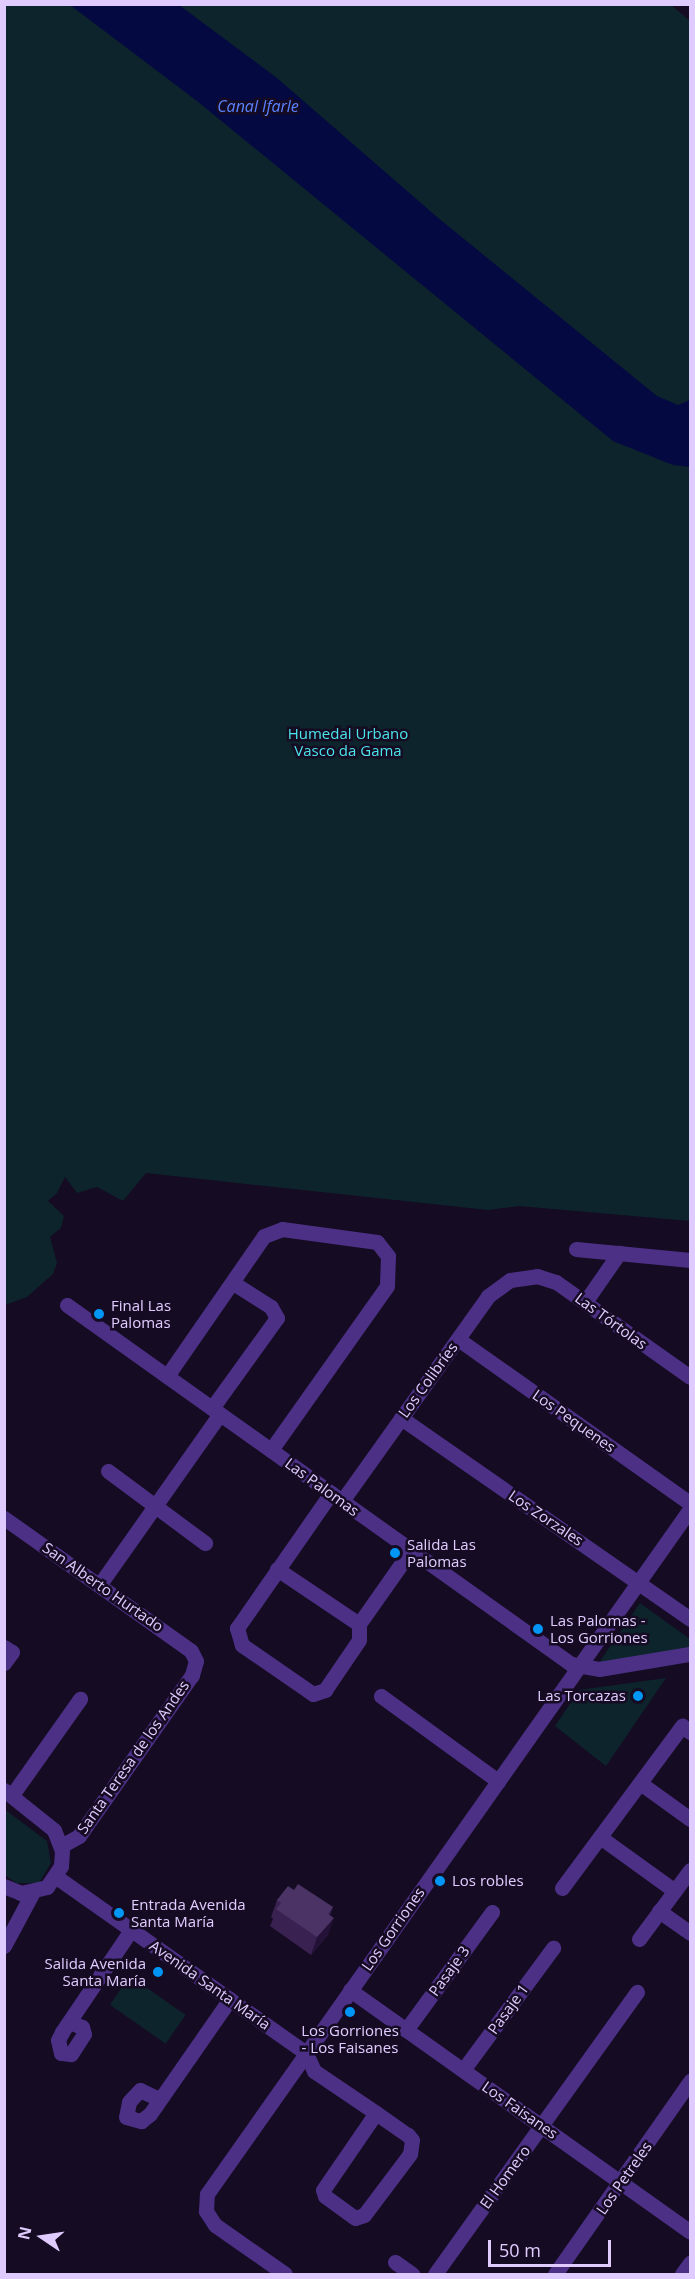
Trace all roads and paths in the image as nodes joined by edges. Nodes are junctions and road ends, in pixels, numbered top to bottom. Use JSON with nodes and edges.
{"nodes":[{"id":1,"x":576,"y":1249,"type":"dead end"},
{"id":2,"x":619,"y":1253,"type":"junction"},
{"id":3,"x":690,"y":1260,"type":"edge"},
{"id":4,"x":527,"y":1276,"type":"joint"},
{"id":5,"x":233,"y":1283,"type":"junction"},
{"id":6,"x":585,"y":1302,"type":"junction"},
{"id":7,"x":68,"y":1305,"type":"dead end"},
{"id":8,"x":458,"y":1339,"type":"junction"},
{"id":9,"x":167,"y":1376,"type":"junction"},
{"id":10,"x":690,"y":1377,"type":"edge"},
{"id":11,"x":216,"y":1411,"type":"junction"},
{"id":12,"x":401,"y":1418,"type":"junction"},
{"id":13,"x":271,"y":1450,"type":"junction"},
{"id":14,"x":108,"y":1471,"type":"dead end"},
{"id":15,"x":337,"y":1497,"type":"junction"},
{"id":16,"x":690,"y":1503,"type":"edge"},
{"id":17,"x":155,"y":1506,"type":"junction"},
{"id":18,"x":690,"y":1509,"type":"edge"},
{"id":19,"x":4,"y":1518,"type":"edge"},
{"id":20,"x":205,"y":1543,"type":"dead end"},
{"id":21,"x":411,"y":1550,"type":"junction"},
{"id":22,"x":277,"y":1569,"type":"junction"},
{"id":23,"x":639,"y":1581,"type":"junction"},
{"id":24,"x":100,"y":1584,"type":"junction"},
{"id":25,"x":690,"y":1619,"type":"edge"},
{"id":26,"x":359,"y":1624,"type":"junction"},
{"id":27,"x":4,"y":1647,"type":"edge"},
{"id":28,"x":690,"y":1654,"type":"edge"},
{"id":29,"x":196,"y":1661,"type":"joint"},
{"id":30,"x":4,"y":1663,"type":"edge"},
{"id":31,"x":579,"y":1667,"type":"junction"},
{"id":32,"x":381,"y":1696,"type":"dead end"},
{"id":33,"x":80,"y":1699,"type":"dead end"},
{"id":34,"x":690,"y":1732,"type":"edge"},
{"id":35,"x":498,"y":1781,"type":"junction"},
{"id":36,"x":640,"y":1783,"type":"junction"},
{"id":37,"x":8,"y":1793,"type":"edge"},
{"id":38,"x":690,"y":1819,"type":"edge"},
{"id":39,"x":600,"y":1837,"type":"junction"},
{"id":40,"x":61,"y":1846,"type":"junction"},
{"id":41,"x":690,"y":1869,"type":"edge"},
{"id":42,"x":55,"y":1876,"type":"junction"},
{"id":43,"x":4,"y":1886,"type":"edge"},
{"id":44,"x":562,"y":1888,"type":"dead end"},
{"id":45,"x":675,"y":1891,"type":"junction"},
{"id":46,"x":33,"y":1892,"type":"junction"},
{"id":47,"x":659,"y":1911,"type":"junction"},
{"id":48,"x":492,"y":1912,"type":"dead end"},
{"id":49,"x":131,"y":1930,"type":"junction"},
{"id":50,"x":690,"y":1933,"type":"edge"},
{"id":51,"x":639,"y":1939,"type":"dead end"},
{"id":52,"x":4,"y":1946,"type":"edge"},
{"id":53,"x":553,"y":1948,"type":"dead end"},
{"id":54,"x":350,"y":1990,"type":"junction"},
{"id":55,"x":637,"y":1992,"type":"dead end"},
{"id":56,"x":230,"y":1999,"type":"junction"},
{"id":57,"x":69,"y":2022,"type":"dead end"},
{"id":58,"x":406,"y":2030,"type":"junction"},
{"id":59,"x":306,"y":2053,"type":"junction"},
{"id":60,"x":464,"y":2070,"type":"junction"},
{"id":61,"x":690,"y":2081,"type":"edge"},
{"id":62,"x":159,"y":2099,"type":"dead end"},
{"id":63,"x":376,"y":2113,"type":"junction"},
{"id":64,"x":542,"y":2126,"type":"junction"},
{"id":65,"x":621,"y":2182,"type":"junction"},
{"id":66,"x":690,"y":2232,"type":"edge"},
{"id":67,"x":395,"y":2262,"type":"dead end"},
{"id":68,"x":690,"y":2263,"type":"edge"},
{"id":69,"x":285,"y":2274,"type":"edge"},
{"id":70,"x":412,"y":2274,"type":"edge"},
{"id":71,"x":435,"y":2274,"type":"edge"},
{"id":72,"x":555,"y":2274,"type":"edge"},
{"id":73,"x":682,"y":2274,"type":"edge"}],
"edges":[{"from":1,"to":2,"type":"street"},
{"from":2,"to":3,"type":"street"},
{"from":2,"to":6,"type":"street"},
{"from":4,"to":6,"type":"street","name":"Las Tórtolas"},
{"from":4,"to":8,"type":"street","name":"Los Colibríes"},
{"from":5,"to":9,"type":"street"},
{"from":5,"to":11,"type":"street"},
{"from":5,"to":13,"type":"street"},
{"from":6,"to":10,"type":"street","name":"Las Tórtolas"},
{"from":7,"to":9,"type":"street","name":"Las Palomas"},
{"from":8,"to":12,"type":"street","name":"Los Colibríes"},
{"from":8,"to":16,"type":"street","name":"Los Pequenes"},
{"from":9,"to":11,"type":"street","name":"Las Palomas"},
{"from":11,"to":13,"type":"street","name":"Las Palomas"},
{"from":11,"to":17,"type":"street"},
{"from":12,"to":15,"type":"street","name":"Los Colibríes"},
{"from":12,"to":23,"type":"street","name":"Los Zorzales"},
{"from":13,"to":15,"type":"street","name":"Las Palomas"},
{"from":14,"to":17,"type":"street"},
{"from":15,"to":21,"type":"street","name":"Las Palomas"},
{"from":15,"to":22,"type":"street","name":"Los Colibríes"},
{"from":17,"to":20,"type":"street"},
{"from":17,"to":24,"type":"street"},
{"from":18,"to":23,"type":"street","name":"Los Gorriones"},
{"from":19,"to":24,"type":"street","name":"San Alberto Hurtado"},
{"from":21,"to":26,"type":"street"},
{"from":21,"to":31,"type":"street","name":"Las Palomas"},
{"from":22,"to":26,"type":"street"},
{"from":22,"to":26,"type":"street","name":"Los Colibríes"},
{"from":23,"to":25,"type":"street","name":"Los Zorzales"},
{"from":23,"to":31,"type":"street","name":"Los Gorriones"},
{"from":24,"to":29,"type":"street","name":"San Alberto Hurtado"},
{"from":27,"to":30,"type":"street"},
{"from":28,"to":31,"type":"street"},
{"from":29,"to":40,"type":"street","name":"Santa Teresa de los Andes"},
{"from":31,"to":35,"type":"street","name":"Los Gorriones"},
{"from":32,"to":35,"type":"street"},
{"from":33,"to":37,"type":"street"},
{"from":34,"to":36,"type":"street"},
{"from":35,"to":54,"type":"street","name":"Los Gorriones"},
{"from":36,"to":38,"type":"street"},
{"from":36,"to":39,"type":"street"},
{"from":37,"to":40,"type":"street"},
{"from":39,"to":44,"type":"street"},
{"from":39,"to":45,"type":"street"},
{"from":40,"to":42,"type":"street"},
{"from":41,"to":45,"type":"street"},
{"from":42,"to":46,"type":"street"},
{"from":42,"to":49,"type":"street","name":"Avenida Santa María"},
{"from":43,"to":46,"type":"street"},
{"from":45,"to":47,"type":"street"},
{"from":46,"to":52,"type":"street"},
{"from":47,"to":50,"type":"street"},
{"from":47,"to":51,"type":"street"},
{"from":48,"to":58,"type":"street","name":"Pasaje 3"},
{"from":49,"to":56,"type":"street","name":"Avenida Santa María"},
{"from":49,"to":57,"type":"street"},
{"from":53,"to":60,"type":"street","name":"Pasaje 1"},
{"from":54,"to":58,"type":"street","name":"Los Faisanes"},
{"from":54,"to":59,"type":"street","name":"Los Gorriones"},
{"from":55,"to":64,"type":"street","name":"El Homero"},
{"from":56,"to":59,"type":"street","name":"Avenida Santa María"},
{"from":56,"to":62,"type":"street"},
{"from":58,"to":60,"type":"street","name":"Los Faisanes"},
{"from":59,"to":63,"type":"street","name":"Avenida Santa María"},
{"from":59,"to":69,"type":"street","name":"Los Gorriones"},
{"from":60,"to":64,"type":"street","name":"Los Faisanes"},
{"from":61,"to":65,"type":"street","name":"Los Petreles"},
{"from":63,"to":63,"type":"street","name":"Avenida Santa María"},
{"from":64,"to":65,"type":"street","name":"Los Faisanes"},
{"from":64,"to":71,"type":"street","name":"El Homero"},
{"from":65,"to":66,"type":"street","name":"Los Faisanes"},
{"from":65,"to":72,"type":"street","name":"Los Petreles"},
{"from":67,"to":70,"type":"street"},
{"from":68,"to":73,"type":"street"}]}
